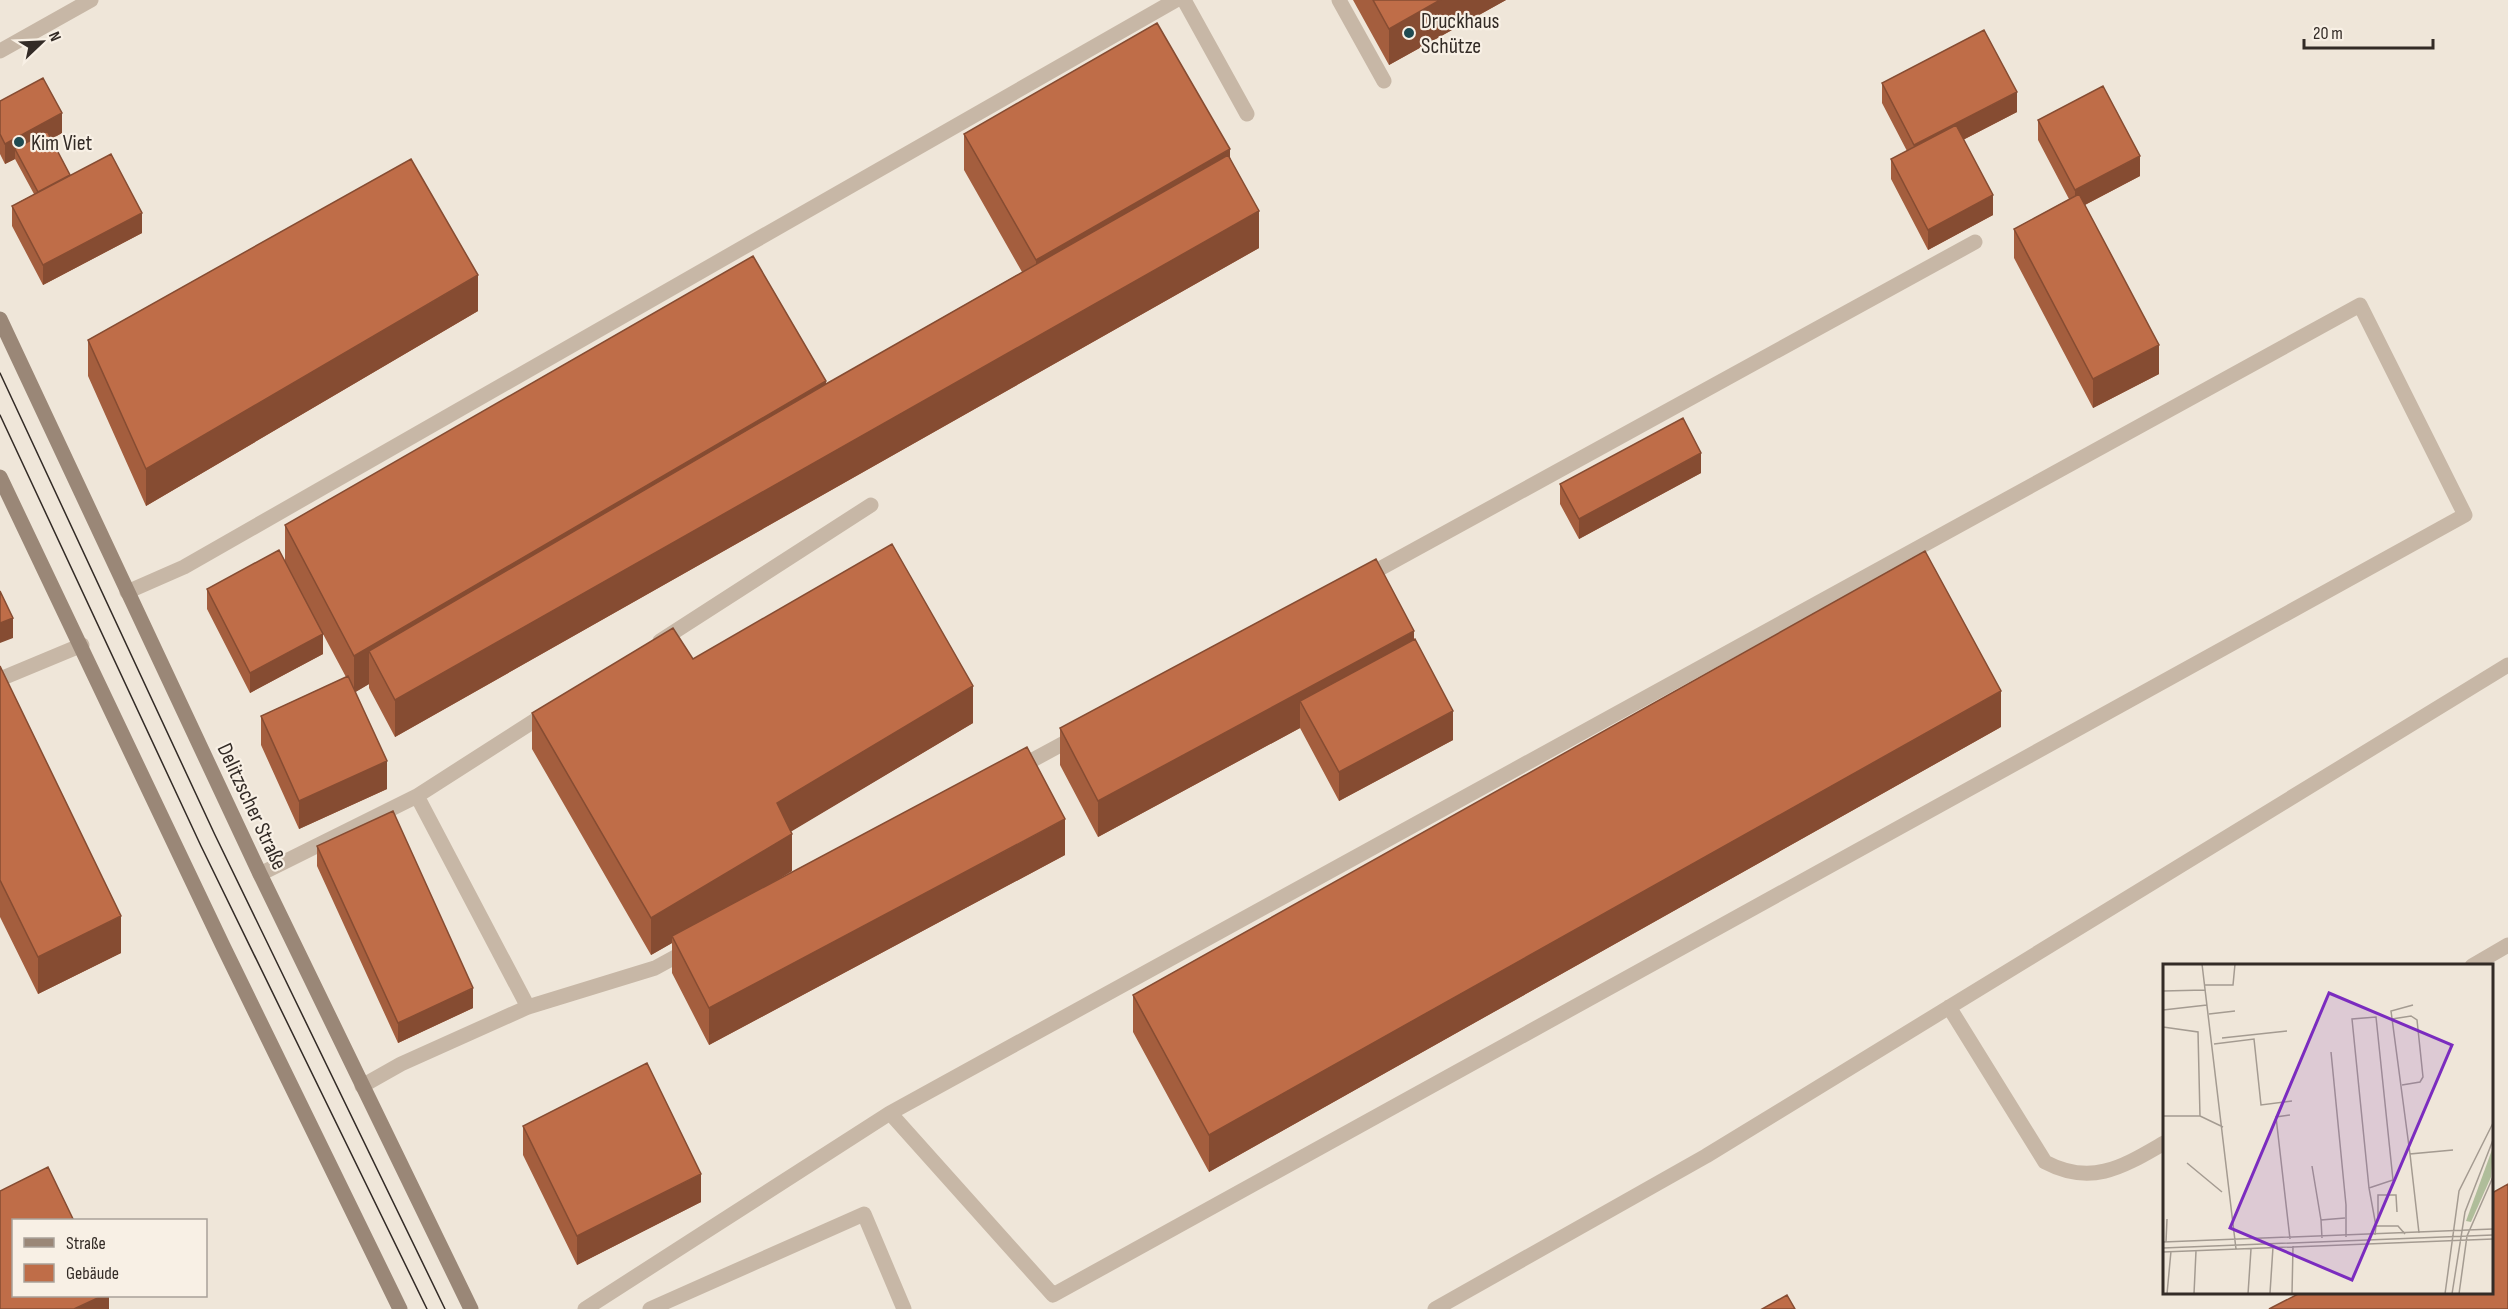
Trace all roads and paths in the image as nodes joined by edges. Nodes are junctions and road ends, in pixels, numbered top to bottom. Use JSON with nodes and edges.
{"nodes":[{"id":1,"x":91,"y":0,"type":"edge"},
{"id":2,"x":1176,"y":0,"type":"edge"},
{"id":3,"x":1184,"y":0,"type":"edge"},
{"id":4,"x":1339,"y":0,"type":"edge"},
{"id":5,"x":0,"y":51,"type":"edge"},
{"id":6,"x":1384,"y":81,"type":"dead end"},
{"id":7,"x":1247,"y":114,"type":"dead end"},
{"id":8,"x":1975,"y":242,"type":"dead end"},
{"id":9,"x":0,"y":319,"type":"edge"},
{"id":10,"x":0,"y":477,"type":"edge"},
{"id":11,"x":872,"y":505,"type":"dead end"},
{"id":12,"x":1347,"y":588,"type":"edge"},
{"id":13,"x":127,"y":592,"type":"junction"},
{"id":14,"x":82,"y":645,"type":"junction"},
{"id":15,"x":649,"y":647,"type":"edge"},
{"id":16,"x":2508,"y":665,"type":"edge"},
{"id":17,"x":0,"y":679,"type":"edge"},
{"id":18,"x":558,"y":705,"type":"edge"},
{"id":19,"x":1095,"y":726,"type":"edge"},
{"id":20,"x":1001,"y":778,"type":"edge"},
{"id":21,"x":417,"y":796,"type":"junction"},
{"id":22,"x":260,"y":873,"type":"junction"},
{"id":23,"x":697,"y":945,"type":"edge"},
{"id":24,"x":2508,"y":945,"type":"edge"},
{"id":25,"x":2475,"y":964,"type":"edge"},
{"id":26,"x":528,"y":1007,"type":"junction"},
{"id":27,"x":1949,"y":1007,"type":"junction"},
{"id":28,"x":362,"y":1086,"type":"junction"},
{"id":29,"x":890,"y":1113,"type":"junction"},
{"id":30,"x":2163,"y":1144,"type":"edge"},
{"id":31,"x":400,"y":1309,"type":"edge"},
{"id":32,"x":471,"y":1309,"type":"edge"},
{"id":33,"x":585,"y":1309,"type":"edge"},
{"id":34,"x":650,"y":1309,"type":"edge"},
{"id":35,"x":904,"y":1309,"type":"edge"},
{"id":36,"x":1435,"y":1309,"type":"edge"}],
"edges":[{"from":1,"to":5,"type":"street"},
{"from":2,"to":13,"type":"street"},
{"from":3,"to":7,"type":"street"},
{"from":4,"to":6,"type":"street"},
{"from":8,"to":12,"type":"street"},
{"from":9,"to":13,"type":"main road","name":"Delitzscher Straße"},
{"from":10,"to":14,"type":"main road"},
{"from":11,"to":15,"type":"street"},
{"from":13,"to":22,"type":"main road","name":"Delitzscher Straße"},
{"from":14,"to":17,"type":"street"},
{"from":14,"to":31,"type":"main road"},
{"from":16,"to":27,"type":"street"},
{"from":18,"to":21,"type":"street"},
{"from":19,"to":20,"type":"street"},
{"from":21,"to":22,"type":"street"},
{"from":21,"to":26,"type":"street"},
{"from":22,"to":28,"type":"main road","name":"Delitzscher Straße"},
{"from":23,"to":26,"type":"street"},
{"from":24,"to":25,"type":"street"},
{"from":26,"to":28,"type":"street"},
{"from":27,"to":30,"type":"street"},
{"from":27,"to":36,"type":"street"},
{"from":28,"to":32,"type":"main road","name":"Delitzscher Straße"},
{"from":29,"to":29,"type":"street"},
{"from":29,"to":33,"type":"street"},
{"from":34,"to":35,"type":"street"}]}
